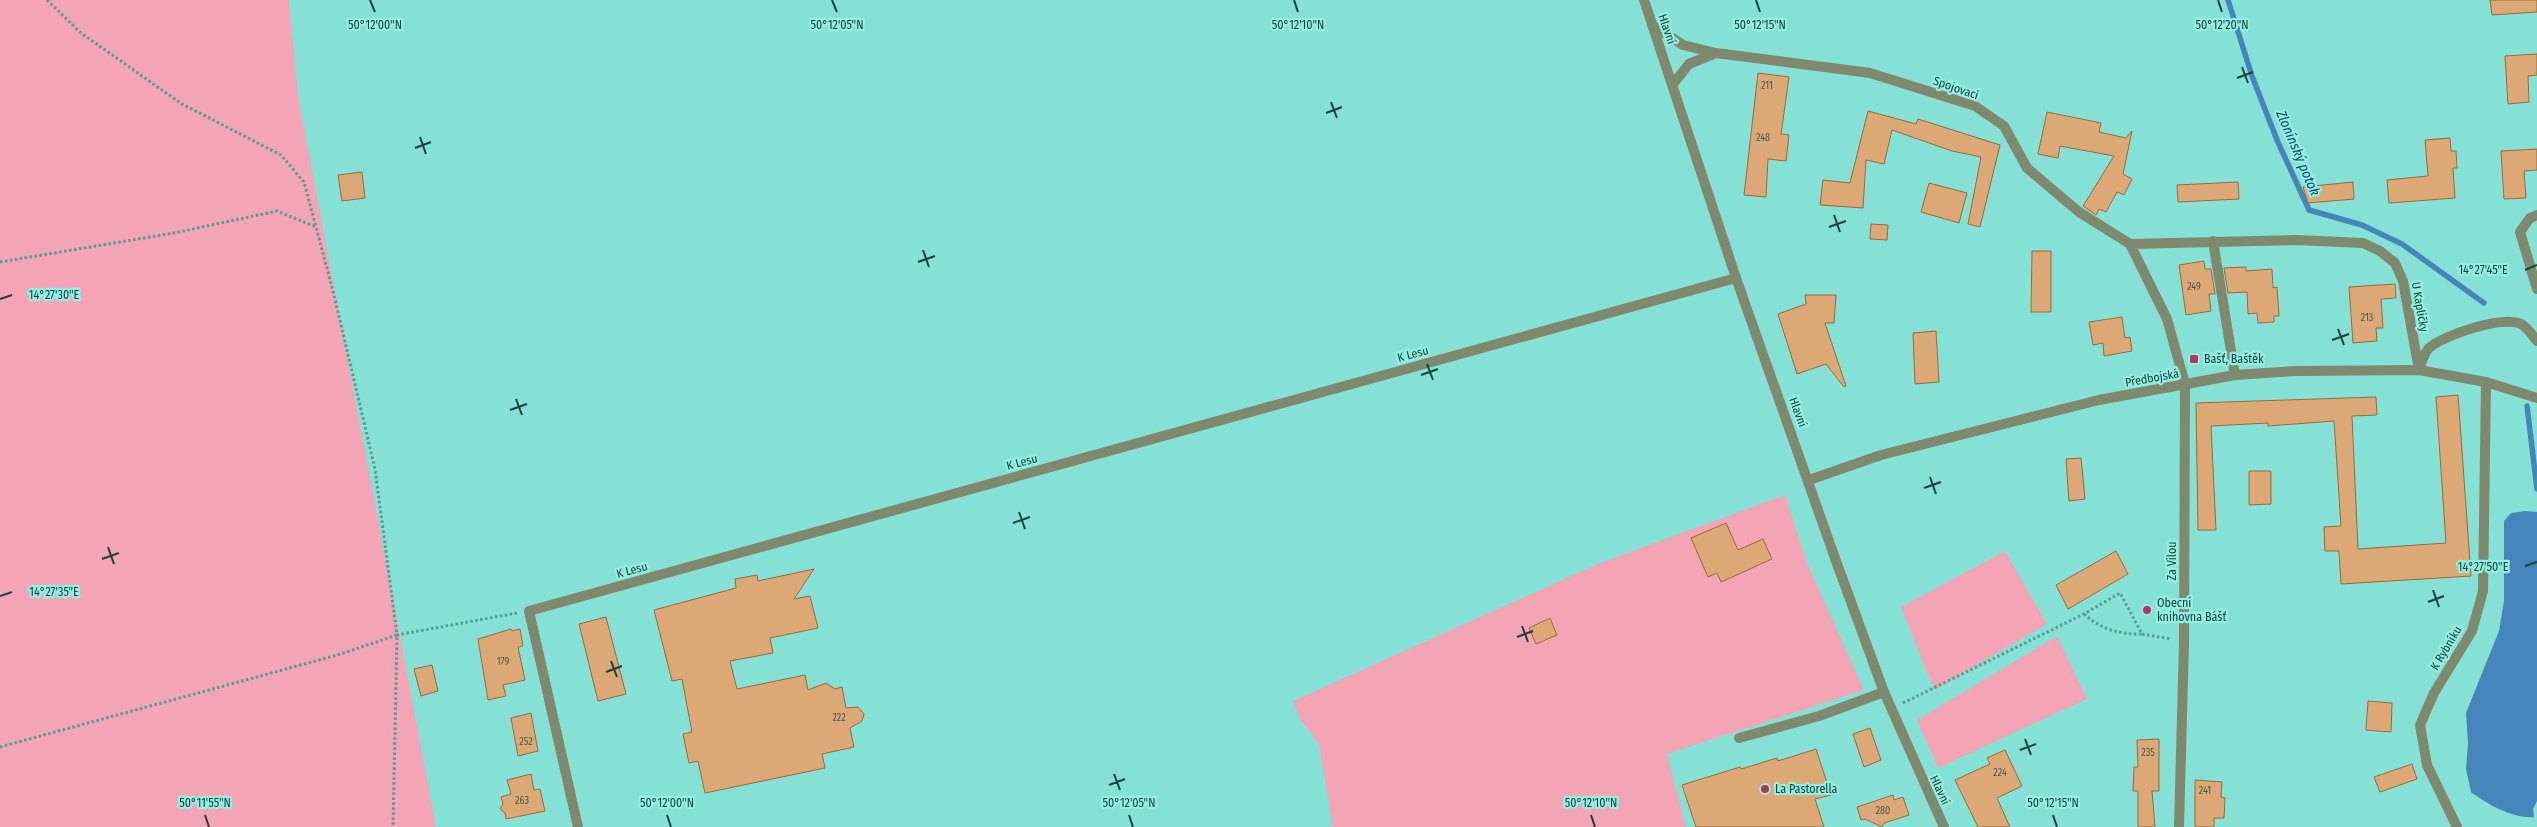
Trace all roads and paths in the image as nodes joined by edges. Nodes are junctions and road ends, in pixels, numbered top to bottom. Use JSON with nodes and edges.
{"nodes":[{"id":1,"x":48,"y":0,"type":"edge"},
{"id":2,"x":1644,"y":0,"type":"edge"},
{"id":3,"x":1652,"y":25,"type":"junction"},
{"id":4,"x":1716,"y":53,"type":"junction"},
{"id":5,"x":1673,"y":84,"type":"junction"},
{"id":6,"x":2537,"y":215,"type":"edge"},
{"id":7,"x":316,"y":227,"type":"junction"},
{"id":8,"x":2213,"y":241,"type":"junction"},
{"id":9,"x":2130,"y":244,"type":"junction"},
{"id":10,"x":0,"y":262,"type":"edge"},
{"id":11,"x":1736,"y":278,"type":"junction"},
{"id":12,"x":2537,"y":289,"type":"edge"},
{"id":13,"x":2537,"y":341,"type":"edge"},
{"id":14,"x":2419,"y":370,"type":"junction"},
{"id":15,"x":2235,"y":375,"type":"junction"},
{"id":16,"x":2486,"y":382,"type":"junction"},
{"id":17,"x":2185,"y":384,"type":"junction"},
{"id":18,"x":2537,"y":398,"type":"edge"},
{"id":19,"x":1809,"y":480,"type":"junction"},
{"id":20,"x":529,"y":611,"type":"junction"},
{"id":21,"x":2084,"y":614,"type":"junction"},
{"id":22,"x":397,"y":634,"type":"junction"},
{"id":23,"x":2142,"y":634,"type":"junction"},
{"id":24,"x":2184,"y":642,"type":"junction"},
{"id":25,"x":1884,"y":692,"type":"junction"},
{"id":26,"x":1892,"y":709,"type":"junction"},
{"id":27,"x":1739,"y":738,"type":"dead end"},
{"id":28,"x":0,"y":747,"type":"edge"},
{"id":29,"x":393,"y":827,"type":"edge"},
{"id":30,"x":578,"y":827,"type":"edge"},
{"id":31,"x":1944,"y":827,"type":"edge"},
{"id":32,"x":2179,"y":827,"type":"edge"},
{"id":33,"x":2457,"y":827,"type":"edge"}],
"edges":[{"from":1,"to":7,"type":"path"},
{"from":2,"to":3,"type":"street","name":"Hlavní"},
{"from":3,"to":4,"type":"street"},
{"from":3,"to":5,"type":"street","name":"Hlavní"},
{"from":4,"to":5,"type":"street","name":"Spojovací"},
{"from":4,"to":9,"type":"street","name":"Spojovací"},
{"from":5,"to":11,"type":"street","name":"Hlavní"},
{"from":6,"to":12,"type":"street"},
{"from":7,"to":10,"type":"path"},
{"from":7,"to":22,"type":"path"},
{"from":8,"to":9,"type":"street","name":"U Kapličky"},
{"from":8,"to":14,"type":"street","name":"U Kapličky"},
{"from":8,"to":15,"type":"street"},
{"from":9,"to":17,"type":"street"},
{"from":11,"to":19,"type":"street","name":"Hlavní"},
{"from":11,"to":20,"type":"street","name":"K Lesu"},
{"from":13,"to":14,"type":"street","name":"U Kapličky"},
{"from":14,"to":15,"type":"street","name":"Předbojská"},
{"from":14,"to":16,"type":"street","name":"Předbojská"},
{"from":15,"to":17,"type":"street","name":"Předbojská"},
{"from":16,"to":18,"type":"street","name":"Předbojská"},
{"from":16,"to":33,"type":"street","name":"K Rybníku"},
{"from":17,"to":19,"type":"street","name":"Předbojská"},
{"from":17,"to":24,"type":"street","name":"Za Vilou"},
{"from":19,"to":25,"type":"street","name":"Hlavní"},
{"from":20,"to":22,"type":"path"},
{"from":20,"to":30,"type":"street"},
{"from":21,"to":23,"type":"path"},
{"from":21,"to":23,"type":"path"},
{"from":21,"to":26,"type":"path"},
{"from":22,"to":28,"type":"path"},
{"from":22,"to":29,"type":"path"},
{"from":23,"to":24,"type":"path"},
{"from":24,"to":32,"type":"street","name":"Za Vilou"},
{"from":25,"to":26,"type":"street","name":"Hlavní"},
{"from":25,"to":27,"type":"street"},
{"from":26,"to":31,"type":"street","name":"Hlavní"}]}
